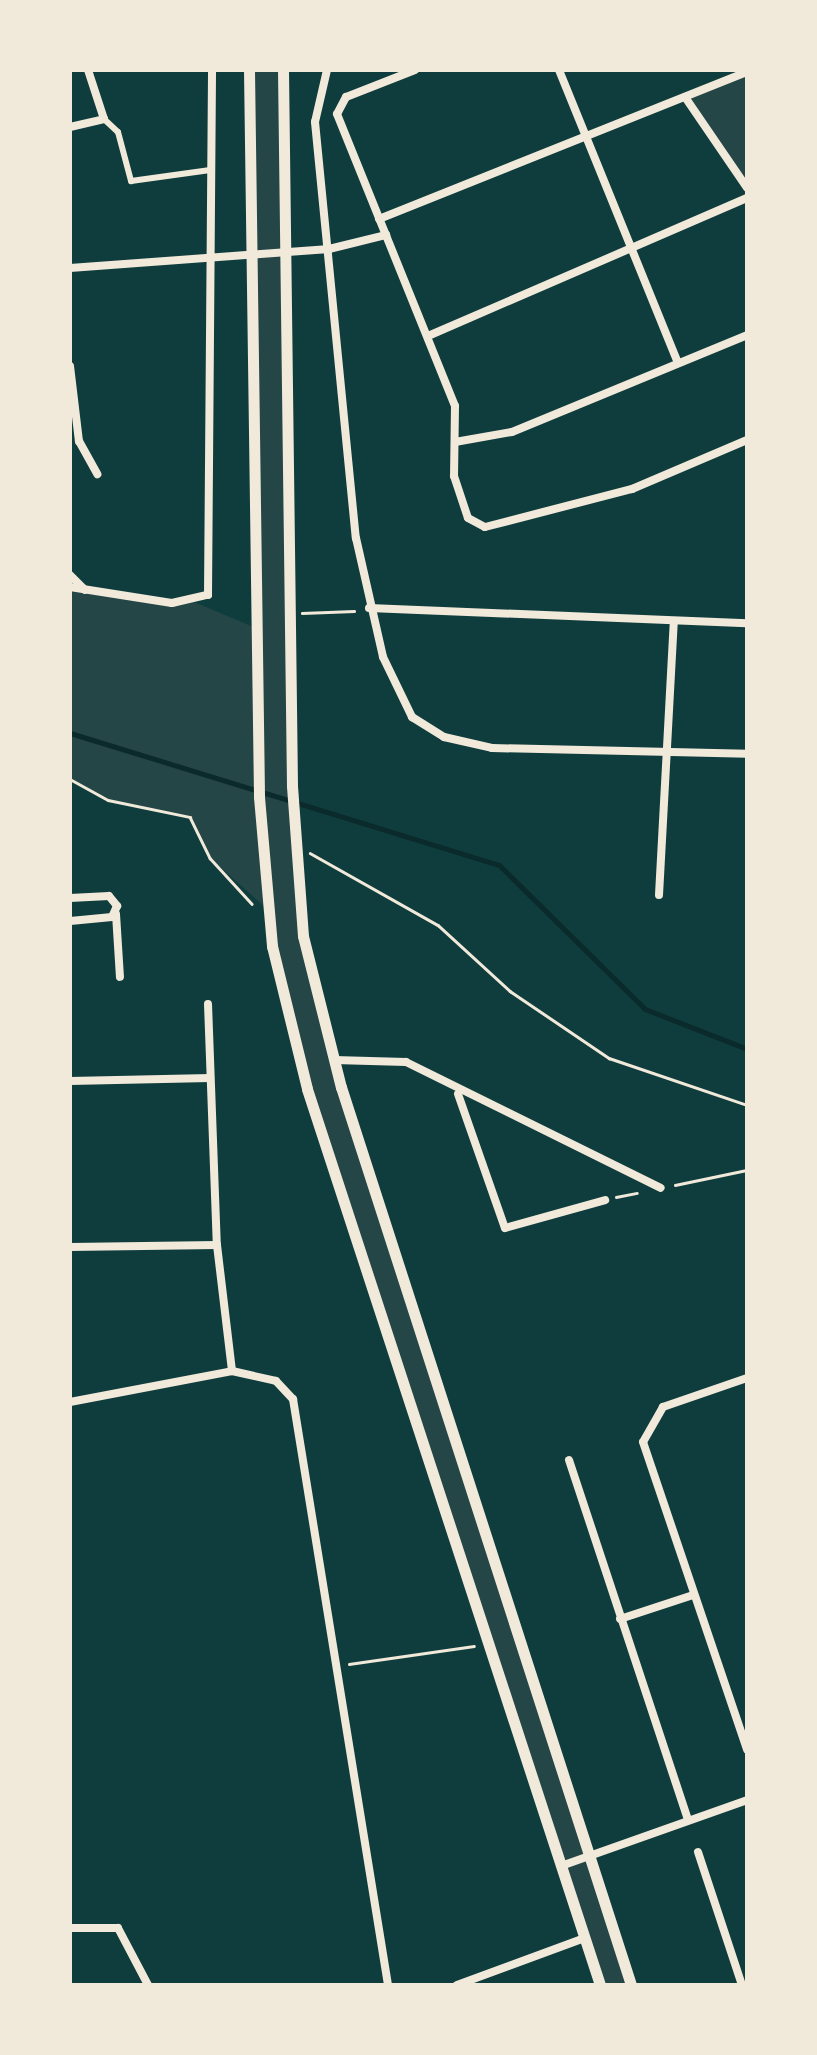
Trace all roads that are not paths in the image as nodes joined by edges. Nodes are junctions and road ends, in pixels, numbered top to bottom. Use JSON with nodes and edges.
{"nodes":[{"id":1,"x":88,"y":70,"type":"edge"},
{"id":2,"x":212,"y":70,"type":"edge"},
{"id":3,"x":249,"y":70,"type":"edge"},
{"id":4,"x":283,"y":70,"type":"edge"},
{"id":5,"x":327,"y":70,"type":"edge"},
{"id":6,"x":415,"y":70,"type":"edge"},
{"id":7,"x":559,"y":70,"type":"edge"},
{"id":8,"x":747,"y":72,"type":"edge"},
{"id":9,"x":685,"y":97,"type":"junction"},
{"id":10,"x":104,"y":119,"type":"junction"},
{"id":11,"x":70,"y":127,"type":"edge"},
{"id":12,"x":586,"y":136,"type":"junction"},
{"id":13,"x":210,"y":170,"type":"junction"},
{"id":14,"x":747,"y":188,"type":"edge"},
{"id":15,"x":747,"y":198,"type":"edge"},
{"id":16,"x":379,"y":219,"type":"junction"},
{"id":17,"x":386,"y":235,"type":"junction"},
{"id":18,"x":631,"y":248,"type":"junction"},
{"id":19,"x":329,"y":249,"type":"junction"},
{"id":20,"x":286,"y":252,"type":"junction"},
{"id":21,"x":252,"y":254,"type":"junction"},
{"id":22,"x":208,"y":257,"type":"junction"},
{"id":23,"x":70,"y":268,"type":"edge"},
{"id":24,"x":747,"y":335,"type":"edge"},
{"id":25,"x":428,"y":336,"type":"junction"},
{"id":26,"x":678,"y":363,"type":"junction"},
{"id":27,"x":70,"y":366,"type":"edge"},
{"id":28,"x":747,"y":440,"type":"edge"},
{"id":29,"x":455,"y":442,"type":"junction"},
{"id":30,"x":97,"y":474,"type":"dead end"},
{"id":31,"x":70,"y":575,"type":"edge"},
{"id":32,"x":70,"y":587,"type":"edge"},
{"id":33,"x":85,"y":590,"type":"junction"},
{"id":34,"x":369,"y":608,"type":"junction"},
{"id":35,"x":674,"y":621,"type":"junction"},
{"id":36,"x":747,"y":623,"type":"edge"},
{"id":37,"x":667,"y":752,"type":"junction"},
{"id":38,"x":747,"y":754,"type":"edge"},
{"id":39,"x":659,"y":895,"type":"dead end"},
{"id":40,"x":70,"y":898,"type":"edge"},
{"id":41,"x":116,"y":914,"type":"junction"},
{"id":42,"x":70,"y":921,"type":"edge"},
{"id":43,"x":120,"y":978,"type":"dead end"},
{"id":44,"x":208,"y":1004,"type":"dead end"},
{"id":45,"x":334,"y":1060,"type":"junction"},
{"id":46,"x":210,"y":1078,"type":"junction"},
{"id":47,"x":70,"y":1081,"type":"edge"},
{"id":48,"x":458,"y":1094,"type":"junction"},
{"id":49,"x":661,"y":1188,"type":"road end"},
{"id":50,"x":605,"y":1200,"type":"road end"},
{"id":51,"x":217,"y":1245,"type":"junction"},
{"id":52,"x":70,"y":1247,"type":"edge"},
{"id":53,"x":232,"y":1371,"type":"junction"},
{"id":54,"x":747,"y":1378,"type":"edge"},
{"id":55,"x":70,"y":1402,"type":"edge"},
{"id":56,"x":569,"y":1460,"type":"dead end"},
{"id":57,"x":693,"y":1595,"type":"junction"},
{"id":58,"x":620,"y":1619,"type":"junction"},
{"id":59,"x":747,"y":1750,"type":"edge"},
{"id":60,"x":747,"y":1800,"type":"edge"},
{"id":61,"x":688,"y":1820,"type":"junction"},
{"id":62,"x":698,"y":1852,"type":"dead end"},
{"id":63,"x":589,"y":1855,"type":"junction"},
{"id":64,"x":560,"y":1866,"type":"junction"},
{"id":65,"x":70,"y":1928,"type":"edge"},
{"id":66,"x":585,"y":1938,"type":"junction"},
{"id":67,"x":148,"y":1985,"type":"edge"},
{"id":68,"x":388,"y":1985,"type":"edge"},
{"id":69,"x":457,"y":1985,"type":"edge"},
{"id":70,"x":600,"y":1985,"type":"edge"},
{"id":71,"x":631,"y":1985,"type":"edge"},
{"id":72,"x":742,"y":1985,"type":"edge"}],
"edges":[{"from":1,"to":10,"type":"street"},
{"from":2,"to":13,"type":"street"},
{"from":3,"to":21,"type":"main road"},
{"from":4,"to":20,"type":"main road"},
{"from":5,"to":19,"type":"street"},
{"from":6,"to":16,"type":"street"},
{"from":7,"to":12,"type":"street"},
{"from":8,"to":9,"type":"street"},
{"from":9,"to":12,"type":"street"},
{"from":9,"to":14,"type":"street"},
{"from":10,"to":11,"type":"street"},
{"from":10,"to":13,"type":"street"},
{"from":12,"to":16,"type":"street"},
{"from":12,"to":18,"type":"street"},
{"from":13,"to":22,"type":"street"},
{"from":15,"to":18,"type":"street"},
{"from":16,"to":17,"type":"street"},
{"from":17,"to":19,"type":"street"},
{"from":17,"to":25,"type":"street"},
{"from":18,"to":25,"type":"street"},
{"from":18,"to":26,"type":"street"},
{"from":19,"to":20,"type":"street"},
{"from":19,"to":34,"type":"street"},
{"from":20,"to":21,"type":"street"},
{"from":20,"to":45,"type":"main road"},
{"from":21,"to":22,"type":"street"},
{"from":21,"to":64,"type":"main road"},
{"from":22,"to":23,"type":"street"},
{"from":22,"to":33,"type":"street"},
{"from":24,"to":26,"type":"street"},
{"from":25,"to":29,"type":"street"},
{"from":26,"to":29,"type":"street"},
{"from":27,"to":30,"type":"street"},
{"from":28,"to":29,"type":"street"},
{"from":31,"to":33,"type":"street"},
{"from":32,"to":33,"type":"street"},
{"from":34,"to":35,"type":"street"},
{"from":34,"to":37,"type":"street"},
{"from":35,"to":36,"type":"street"},
{"from":35,"to":37,"type":"street"},
{"from":37,"to":38,"type":"street"},
{"from":37,"to":39,"type":"street"},
{"from":40,"to":41,"type":"street"},
{"from":41,"to":42,"type":"street"},
{"from":41,"to":43,"type":"street"},
{"from":44,"to":46,"type":"street"},
{"from":45,"to":48,"type":"street"},
{"from":45,"to":63,"type":"main road"},
{"from":46,"to":47,"type":"street"},
{"from":46,"to":51,"type":"street"},
{"from":48,"to":49,"type":"street"},
{"from":48,"to":50,"type":"street"},
{"from":51,"to":52,"type":"street"},
{"from":51,"to":53,"type":"street"},
{"from":53,"to":55,"type":"street"},
{"from":53,"to":68,"type":"street"},
{"from":54,"to":57,"type":"street"},
{"from":56,"to":58,"type":"street"},
{"from":57,"to":58,"type":"street"},
{"from":57,"to":59,"type":"street"},
{"from":58,"to":61,"type":"street"},
{"from":60,"to":61,"type":"street"},
{"from":61,"to":63,"type":"street"},
{"from":62,"to":72,"type":"street"},
{"from":63,"to":64,"type":"street"},
{"from":63,"to":71,"type":"main road"},
{"from":64,"to":66,"type":"main road"},
{"from":65,"to":67,"type":"street"},
{"from":66,"to":69,"type":"street"},
{"from":66,"to":70,"type":"main road"}]}
